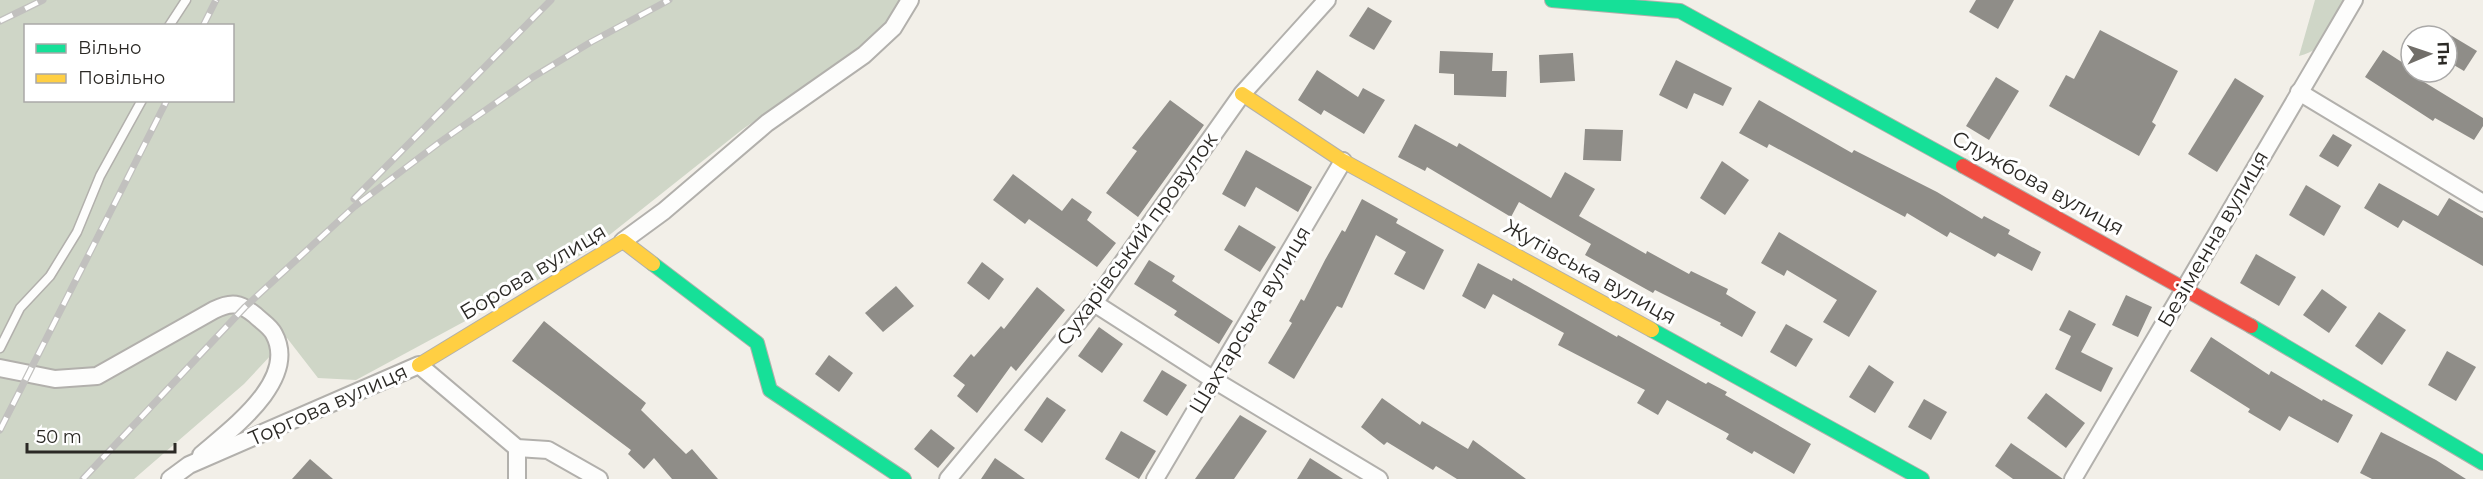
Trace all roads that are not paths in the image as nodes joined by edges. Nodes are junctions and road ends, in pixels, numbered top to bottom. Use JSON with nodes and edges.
{"nodes":[{"id":1,"x":186,"y":0,"type":"edge"},
{"id":2,"x":910,"y":0,"type":"edge"},
{"id":3,"x":1326,"y":0,"type":"edge"},
{"id":4,"x":1552,"y":0,"type":"edge"},
{"id":5,"x":2354,"y":0,"type":"edge"},
{"id":6,"x":170,"y":24,"type":"edge"},
{"id":7,"x":2299,"y":92,"type":"junction"},
{"id":8,"x":1242,"y":94,"type":"junction"},
{"id":9,"x":141,"y":102,"type":"edge"},
{"id":10,"x":1343,"y":161,"type":"junction"},
{"id":11,"x":2483,"y":203,"type":"edge"},
{"id":12,"x":623,"y":241,"type":"junction"},
{"id":13,"x":2185,"y":287,"type":"junction"},
{"id":14,"x":1094,"y":303,"type":"junction"},
{"id":15,"x":0,"y":348,"type":"edge"},
{"id":16,"x":419,"y":365,"type":"junction"},
{"id":17,"x":0,"y":368,"type":"edge"},
{"id":18,"x":1214,"y":381,"type":"junction"},
{"id":19,"x":517,"y":448,"type":"junction"},
{"id":20,"x":2483,"y":463,"type":"edge"},
{"id":21,"x":189,"y":465,"type":"junction"},
{"id":22,"x":170,"y":479,"type":"edge"},
{"id":23,"x":517,"y":479,"type":"edge"},
{"id":24,"x":599,"y":479,"type":"edge"},
{"id":25,"x":904,"y":479,"type":"edge"},
{"id":26,"x":948,"y":479,"type":"edge"},
{"id":27,"x":1155,"y":479,"type":"edge"},
{"id":28,"x":1379,"y":479,"type":"edge"},
{"id":29,"x":1922,"y":479,"type":"edge"},
{"id":30,"x":2073,"y":479,"type":"edge"}],
"edges":[{"from":1,"to":6,"type":"lane"},
{"from":2,"to":12,"type":"street"},
{"from":3,"to":8,"type":"street","name":"Сухарівський провулок"},
{"from":4,"to":13,"type":"street","name":"Службова вулиця"},
{"from":5,"to":7,"type":"street","name":"Безіменна вулиця"},
{"from":7,"to":11,"type":"street"},
{"from":7,"to":13,"type":"street","name":"Безіменна вулиця"},
{"from":8,"to":10,"type":"street","name":"Жутівська вулиця"},
{"from":8,"to":14,"type":"street","name":"Сухарівський провулок"},
{"from":9,"to":15,"type":"lane"},
{"from":10,"to":18,"type":"street","name":"Шахтарська вулиця"},
{"from":10,"to":29,"type":"street","name":"Жутівська вулиця"},
{"from":12,"to":16,"type":"street","name":"Борова вулиця"},
{"from":12,"to":25,"type":"street","name":"Борова вулиця"},
{"from":13,"to":20,"type":"street","name":"Службова вулиця"},
{"from":13,"to":30,"type":"street","name":"Безіменна вулиця"},
{"from":14,"to":18,"type":"street"},
{"from":14,"to":26,"type":"street","name":"Сухарівський провулок"},
{"from":16,"to":19,"type":"street","name":"Торгова вулиця"},
{"from":16,"to":21,"type":"street","name":"Торгова вулиця"},
{"from":17,"to":21,"type":"street"},
{"from":18,"to":27,"type":"street","name":"Шахтарська вулиця"},
{"from":18,"to":28,"type":"street"},
{"from":19,"to":23,"type":"street"},
{"from":19,"to":24,"type":"street"},
{"from":21,"to":22,"type":"street","name":"Торгова вулиця"}]}
